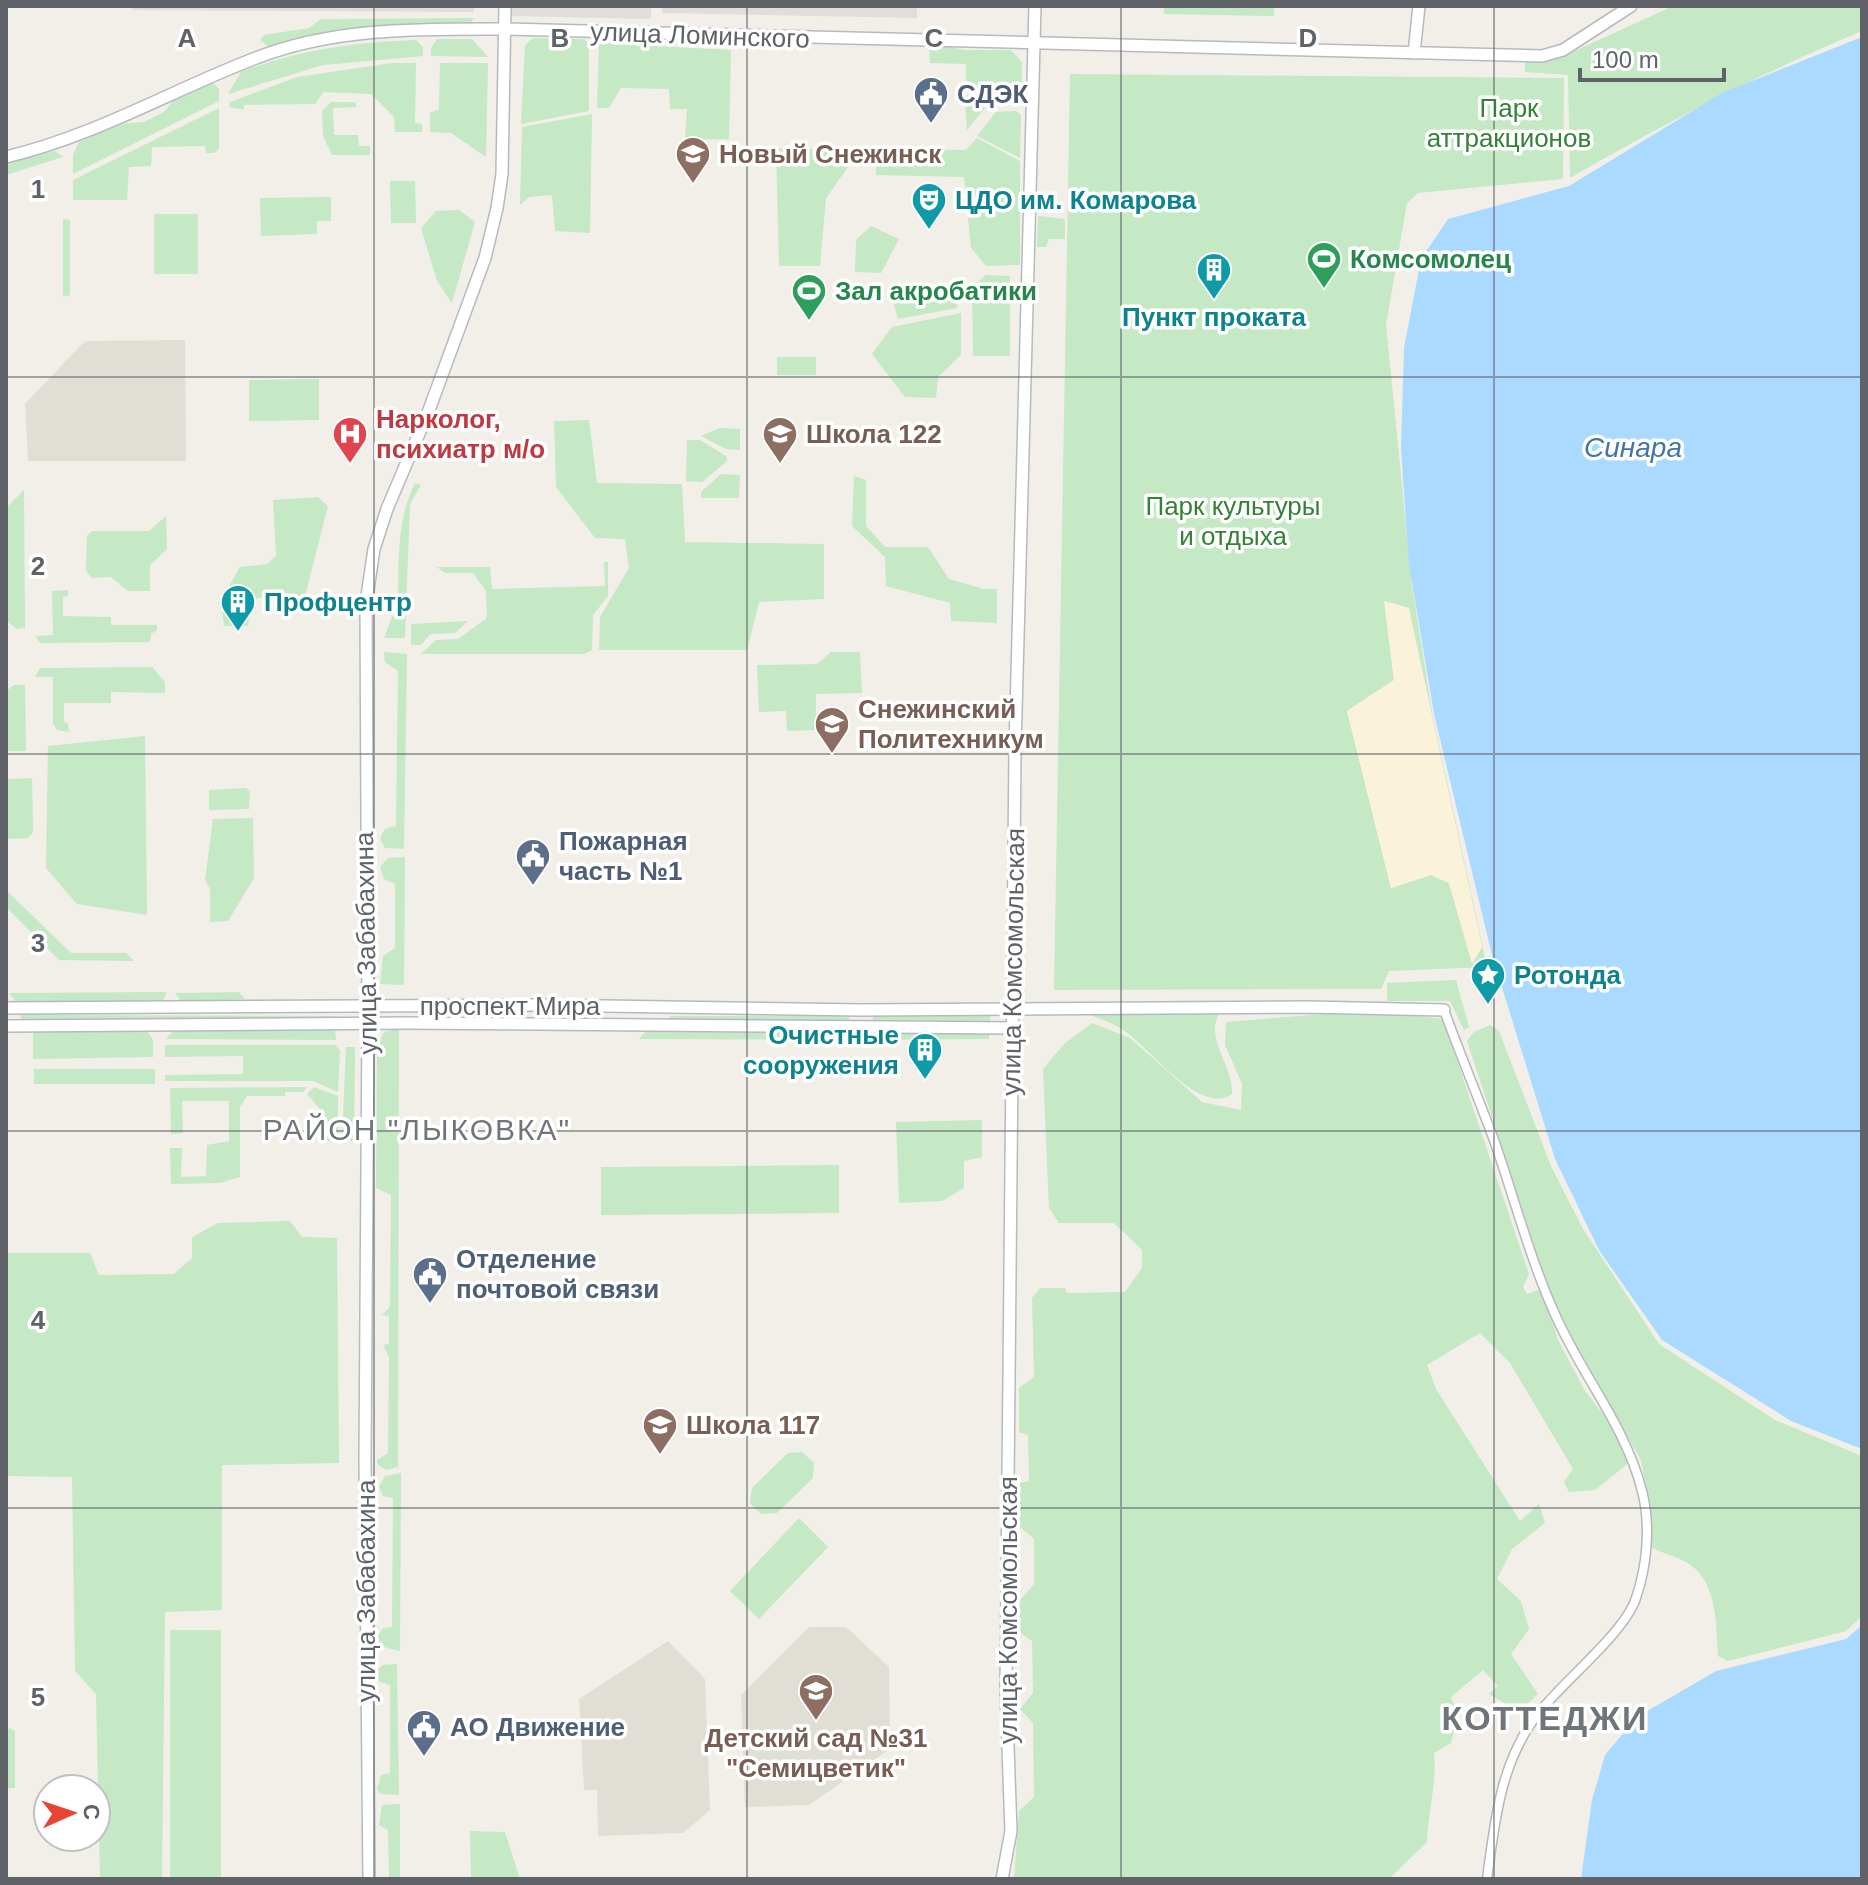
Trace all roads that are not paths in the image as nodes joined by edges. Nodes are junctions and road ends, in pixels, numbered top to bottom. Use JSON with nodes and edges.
{"nodes":[{"id":1,"x":505,"y":6,"type":"edge"},
{"id":2,"x":1035,"y":6,"type":"edge"},
{"id":3,"x":1419,"y":6,"type":"edge"},
{"id":4,"x":1631,"y":6,"type":"edge"},
{"id":5,"x":505,"y":29,"type":"junction"},
{"id":6,"x":1034,"y":44,"type":"junction"},
{"id":7,"x":1414,"y":53,"type":"junction"},
{"id":8,"x":6,"y":157,"type":"edge"},
{"id":9,"x":368,"y":1005,"type":"junction"},
{"id":10,"x":541,"y":1005,"type":"junction"},
{"id":11,"x":661,"y":1006,"type":"junction"},
{"id":12,"x":6,"y":1008,"type":"edge"},
{"id":13,"x":861,"y":1010,"type":"junction"},
{"id":14,"x":1014,"y":1010,"type":"junction"},
{"id":15,"x":1444,"y":1010,"type":"joint"},
{"id":16,"x":368,"y":1024,"type":"junction"},
{"id":17,"x":541,"y":1024,"type":"junction"},
{"id":18,"x":661,"y":1025,"type":"junction"},
{"id":19,"x":6,"y":1026,"type":"edge"},
{"id":20,"x":862,"y":1027,"type":"junction"},
{"id":21,"x":1013,"y":1028,"type":"junction"},
{"id":22,"x":369,"y":1879,"type":"edge"},
{"id":23,"x":1002,"y":1879,"type":"edge"},
{"id":24,"x":1487,"y":1879,"type":"edge"}],
"edges":[{"from":1,"to":5,"type":"street","name":"улица Забабахина"},
{"from":2,"to":6,"type":"street","name":"улица Комсомольская"},
{"from":3,"to":7,"type":"street"},
{"from":4,"to":7,"type":"street","name":"улица Ломинского"},
{"from":5,"to":6,"type":"street","name":"улица Ломинского"},
{"from":5,"to":8,"type":"street","name":"улица Ломинского"},
{"from":5,"to":9,"type":"street","name":"улица Забабахина"},
{"from":6,"to":7,"type":"street","name":"улица Ломинского"},
{"from":6,"to":14,"type":"street","name":"улица Комсомольская"},
{"from":9,"to":10,"type":"street","name":"проспект Мира"},
{"from":9,"to":12,"type":"street","name":"проспект Мира"},
{"from":9,"to":16,"type":"street","name":"улица Забабахина"},
{"from":10,"to":11,"type":"street","name":"проспект Мира"},
{"from":10,"to":17,"type":"street"},
{"from":11,"to":13,"type":"street","name":"проспект Мира"},
{"from":11,"to":18,"type":"street"},
{"from":13,"to":14,"type":"street","name":"проспект Мира"},
{"from":13,"to":20,"type":"street"},
{"from":14,"to":15,"type":"street","name":"проспект Мира"},
{"from":14,"to":21,"type":"street","name":"улица Комсомольская"},
{"from":15,"to":24,"type":"street"},
{"from":16,"to":17,"type":"street","name":"проспект Мира"},
{"from":16,"to":19,"type":"street","name":"проспект Мира"},
{"from":16,"to":22,"type":"street","name":"улица Забабахина"},
{"from":17,"to":18,"type":"street","name":"проспект Мира"},
{"from":18,"to":20,"type":"street","name":"проспект Мира"},
{"from":20,"to":21,"type":"street","name":"проспект Мира"},
{"from":21,"to":23,"type":"street","name":"улица Комсомольская"}]}
